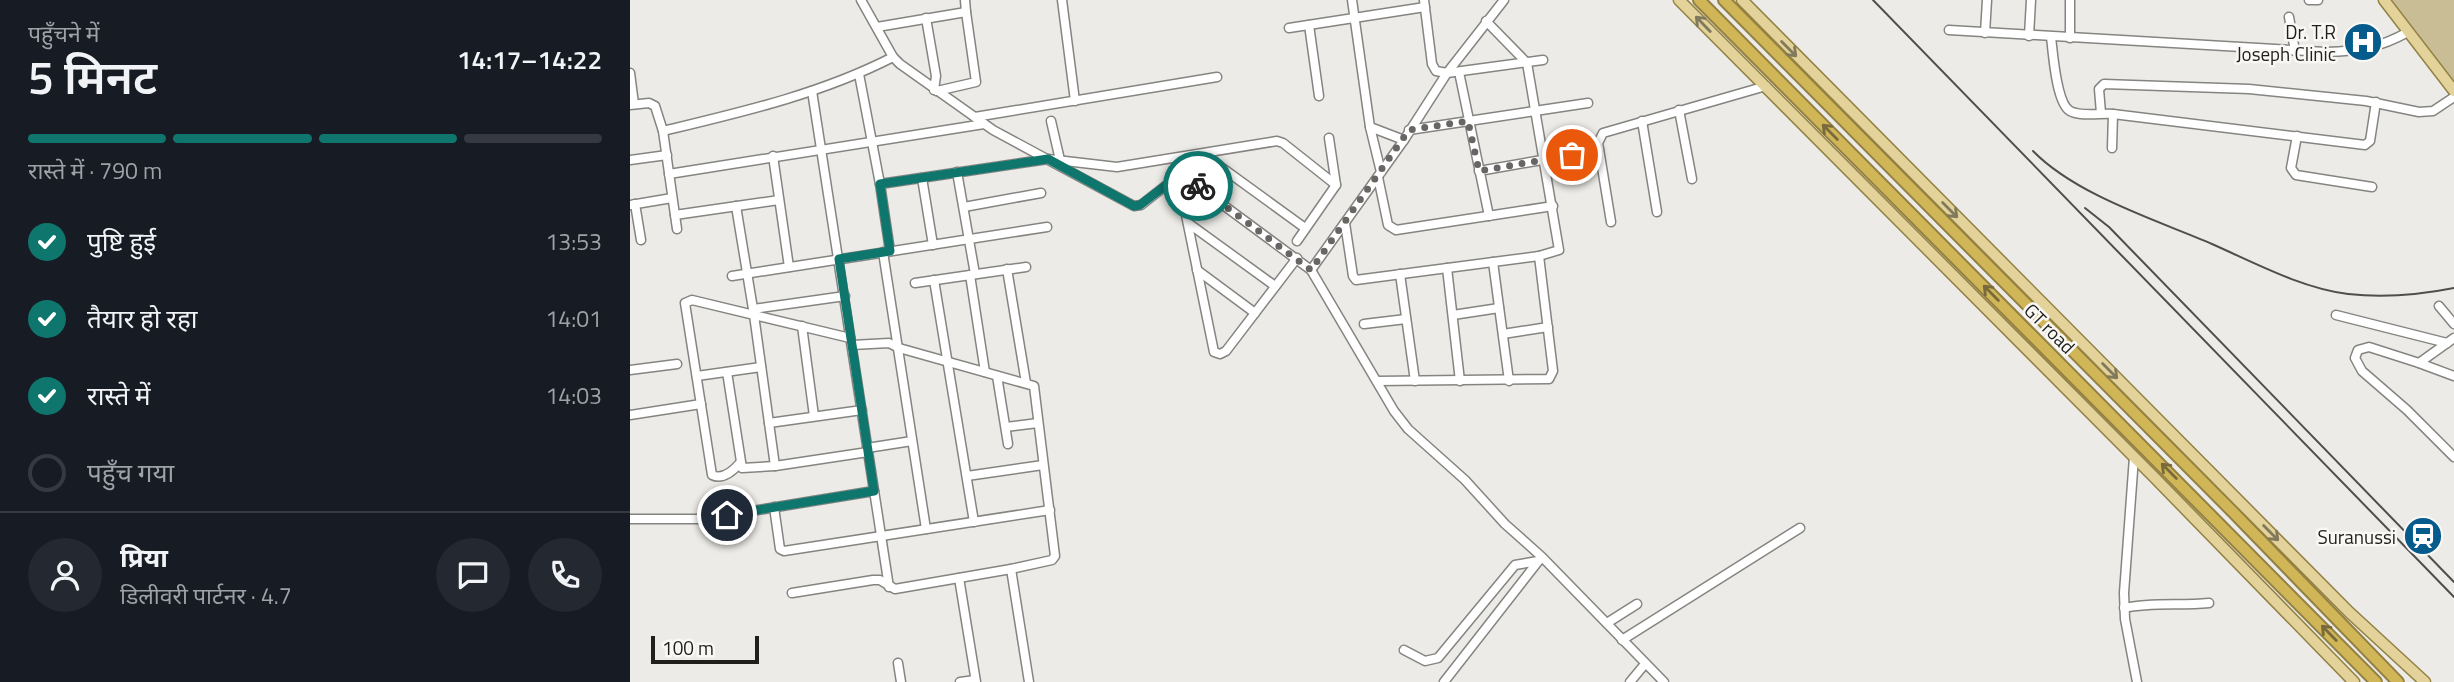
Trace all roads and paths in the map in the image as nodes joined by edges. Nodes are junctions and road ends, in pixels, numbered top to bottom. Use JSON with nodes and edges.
{"nodes":[{"id":1,"x":861,"y":0,"type":"edge"},
{"id":2,"x":965,"y":0,"type":"edge"},
{"id":3,"x":1062,"y":0,"type":"edge"},
{"id":4,"x":1352,"y":0,"type":"edge"},
{"id":5,"x":1504,"y":0,"type":"edge"},
{"id":6,"x":1679,"y":0,"type":"edge"},
{"id":7,"x":1699,"y":0,"type":"edge"},
{"id":8,"x":1724,"y":0,"type":"edge"},
{"id":9,"x":1741,"y":0,"type":"edge"},
{"id":10,"x":1987,"y":0,"type":"edge"},
{"id":11,"x":2031,"y":0,"type":"edge"},
{"id":12,"x":2070,"y":0,"type":"edge"},
{"id":13,"x":2309,"y":0,"type":"edge"},
{"id":14,"x":2318,"y":0,"type":"edge"},
{"id":15,"x":2384,"y":0,"type":"edge"},
{"id":16,"x":1424,"y":3,"type":"edge"},
{"id":17,"x":966,"y":12,"type":"junction"},
{"id":18,"x":1354,"y":17,"type":"junction"},
{"id":19,"x":2289,"y":17,"type":"dead end"},
{"id":20,"x":926,"y":18,"type":"junction"},
{"id":21,"x":1486,"y":21,"type":"junction"},
{"id":22,"x":1309,"y":25,"type":"junction"},
{"id":23,"x":877,"y":27,"type":"junction"},
{"id":24,"x":1289,"y":28,"type":"dead end"},
{"id":25,"x":1949,"y":30,"type":"dead end"},
{"id":26,"x":2408,"y":32,"type":"junction"},
{"id":27,"x":1984,"y":33,"type":"junction"},
{"id":28,"x":2029,"y":36,"type":"junction"},
{"id":29,"x":2051,"y":37,"type":"junction"},
{"id":30,"x":2070,"y":38,"type":"junction"},
{"id":31,"x":2295,"y":51,"type":"junction"},
{"id":32,"x":893,"y":57,"type":"junction"},
{"id":33,"x":1543,"y":61,"type":"dead end"},
{"id":34,"x":1527,"y":63,"type":"junction"},
{"id":35,"x":1459,"y":72,"type":"junction"},
{"id":36,"x":630,"y":73,"type":"edge"},
{"id":37,"x":859,"y":74,"type":"junction"},
{"id":38,"x":1447,"y":74,"type":"junction"},
{"id":39,"x":1217,"y":77,"type":"dead end"},
{"id":40,"x":1766,"y":86,"type":"junction"},
{"id":41,"x":812,"y":90,"type":"junction"},
{"id":42,"x":935,"y":90,"type":"junction"},
{"id":43,"x":2454,"y":91,"type":"edge"},
{"id":44,"x":1319,"y":96,"type":"dead end"},
{"id":45,"x":2454,"y":97,"type":"edge"},
{"id":46,"x":1076,"y":102,"type":"junction"},
{"id":47,"x":2376,"y":102,"type":"junction"},
{"id":48,"x":1588,"y":103,"type":"dead end"},
{"id":49,"x":632,"y":104,"type":"edge"},
{"id":50,"x":1537,"y":110,"type":"junction"},
{"id":51,"x":1679,"y":110,"type":"junction"},
{"id":52,"x":2101,"y":113,"type":"junction"},
{"id":53,"x":2113,"y":114,"type":"junction"},
{"id":54,"x":975,"y":117,"type":"junction"},
{"id":55,"x":1051,"y":121,"type":"dead end"},
{"id":56,"x":1468,"y":121,"type":"junction"},
{"id":57,"x":1642,"y":121,"type":"junction"},
{"id":58,"x":984,"y":124,"type":"junction"},
{"id":59,"x":1370,"y":127,"type":"junction"},
{"id":60,"x":1409,"y":130,"type":"junction"},
{"id":61,"x":663,"y":131,"type":"junction"},
{"id":62,"x":2297,"y":135,"type":"junction"},
{"id":63,"x":1329,"y":138,"type":"dead end"},
{"id":64,"x":1404,"y":140,"type":"junction"},
{"id":65,"x":872,"y":141,"type":"junction"},
{"id":66,"x":821,"y":148,"type":"junction"},
{"id":67,"x":2112,"y":148,"type":"dead end"},
{"id":68,"x":1599,"y":150,"type":"junction"},
{"id":69,"x":1203,"y":154,"type":"junction"},
{"id":70,"x":667,"y":155,"type":"junction"},
{"id":71,"x":773,"y":156,"type":"junction"},
{"id":72,"x":1048,"y":159,"type":"junction"},
{"id":73,"x":1545,"y":159,"type":"junction"},
{"id":74,"x":630,"y":160,"type":"edge"},
{"id":75,"x":1060,"y":160,"type":"junction"},
{"id":76,"x":1479,"y":171,"type":"junction"},
{"id":77,"x":957,"y":172,"type":"junction"},
{"id":78,"x":669,"y":174,"type":"junction"},
{"id":79,"x":1379,"y":174,"type":"junction"},
{"id":80,"x":1178,"y":176,"type":"junction"},
{"id":81,"x":922,"y":178,"type":"junction"},
{"id":82,"x":1692,"y":179,"type":"dead end"},
{"id":83,"x":880,"y":184,"type":"junction"},
{"id":84,"x":1336,"y":185,"type":"junction"},
{"id":85,"x":2372,"y":187,"type":"dead end"},
{"id":86,"x":1041,"y":193,"type":"dead end"},
{"id":87,"x":673,"y":198,"type":"junction"},
{"id":88,"x":779,"y":200,"type":"junction"},
{"id":89,"x":633,"y":204,"type":"edge"},
{"id":90,"x":736,"y":206,"type":"junction"},
{"id":91,"x":1553,"y":206,"type":"junction"},
{"id":92,"x":964,"y":207,"type":"junction"},
{"id":93,"x":1657,"y":212,"type":"dead end"},
{"id":94,"x":675,"y":215,"type":"junction"},
{"id":95,"x":1489,"y":216,"type":"junction"},
{"id":96,"x":1611,"y":222,"type":"dead end"},
{"id":97,"x":1188,"y":223,"type":"junction"},
{"id":98,"x":1345,"y":223,"type":"junction"},
{"id":99,"x":1047,"y":227,"type":"dead end"},
{"id":100,"x":1305,"y":228,"type":"junction"},
{"id":101,"x":677,"y":229,"type":"dead end"},
{"id":102,"x":641,"y":240,"type":"dead end"},
{"id":103,"x":969,"y":240,"type":"junction"},
{"id":104,"x":1297,"y":241,"type":"dead end"},
{"id":105,"x":933,"y":245,"type":"junction"},
{"id":106,"x":887,"y":252,"type":"junction"},
{"id":107,"x":1539,"y":257,"type":"junction"},
{"id":108,"x":1297,"y":258,"type":"junction"},
{"id":109,"x":839,"y":259,"type":"junction"},
{"id":110,"x":1493,"y":262,"type":"junction"},
{"id":111,"x":789,"y":267,"type":"junction"},
{"id":112,"x":1026,"y":267,"type":"dead end"},
{"id":113,"x":1447,"y":268,"type":"junction"},
{"id":114,"x":1007,"y":269,"type":"junction"},
{"id":115,"x":1197,"y":270,"type":"junction"},
{"id":116,"x":1311,"y":270,"type":"junction"},
{"id":117,"x":747,"y":274,"type":"junction"},
{"id":118,"x":972,"y":274,"type":"junction"},
{"id":119,"x":1400,"y":274,"type":"junction"},
{"id":120,"x":732,"y":276,"type":"dead end"},
{"id":121,"x":934,"y":280,"type":"junction"},
{"id":122,"x":915,"y":283,"type":"dead end"},
{"id":123,"x":1275,"y":286,"type":"junction"},
{"id":124,"x":845,"y":296,"type":"junction"},
{"id":125,"x":2439,"y":306,"type":"dead end"},
{"id":126,"x":1499,"y":308,"type":"junction"},
{"id":127,"x":754,"y":312,"type":"junction"},
{"id":128,"x":1255,"y":313,"type":"junction"},
{"id":129,"x":1453,"y":315,"type":"junction"},
{"id":130,"x":2336,"y":315,"type":"dead end"},
{"id":131,"x":1406,"y":319,"type":"junction"},
{"id":132,"x":1364,"y":324,"type":"dead end"},
{"id":133,"x":2454,"y":324,"type":"edge"},
{"id":134,"x":803,"y":326,"type":"junction"},
{"id":135,"x":1548,"y":327,"type":"junction"},
{"id":136,"x":1503,"y":334,"type":"junction"},
{"id":137,"x":851,"y":341,"type":"junction"},
{"id":138,"x":2450,"y":341,"type":"edge"},
{"id":139,"x":899,"y":348,"type":"junction"},
{"id":140,"x":947,"y":362,"type":"junction"},
{"id":141,"x":2419,"y":363,"type":"junction"},
{"id":142,"x":677,"y":364,"type":"dead end"},
{"id":143,"x":761,"y":367,"type":"junction"},
{"id":144,"x":630,"y":370,"type":"edge"},
{"id":145,"x":727,"y":372,"type":"junction"},
{"id":146,"x":985,"y":372,"type":"junction"},
{"id":147,"x":696,"y":376,"type":"junction"},
{"id":148,"x":998,"y":376,"type":"junction"},
{"id":149,"x":2454,"y":376,"type":"edge"},
{"id":150,"x":1377,"y":381,"type":"junction"},
{"id":151,"x":1415,"y":381,"type":"junction"},
{"id":152,"x":1460,"y":381,"type":"junction"},
{"id":153,"x":1509,"y":381,"type":"junction"},
{"id":154,"x":1026,"y":383,"type":"junction"},
{"id":155,"x":701,"y":404,"type":"junction"},
{"id":156,"x":862,"y":410,"type":"junction"},
{"id":157,"x":630,"y":415,"type":"edge"},
{"id":158,"x":814,"y":416,"type":"junction"},
{"id":159,"x":1038,"y":423,"type":"junction"},
{"id":160,"x":769,"y":424,"type":"junction"},
{"id":161,"x":1006,"y":427,"type":"junction"},
{"id":162,"x":912,"y":441,"type":"junction"},
{"id":163,"x":1008,"y":444,"type":"dead end"},
{"id":164,"x":868,"y":450,"type":"junction"},
{"id":165,"x":2134,"y":457,"type":"junction"},
{"id":166,"x":2454,"y":457,"type":"edge"},
{"id":167,"x":740,"y":463,"type":"junction"},
{"id":168,"x":1044,"y":465,"type":"junction"},
{"id":169,"x":775,"y":466,"type":"junction"},
{"id":170,"x":967,"y":476,"type":"junction"},
{"id":171,"x":874,"y":491,"type":"junction"},
{"id":172,"x":774,"y":507,"type":"junction"},
{"id":173,"x":1050,"y":510,"type":"junction"},
{"id":174,"x":630,"y":520,"type":"edge"},
{"id":175,"x":974,"y":522,"type":"junction"},
{"id":176,"x":1800,"y":528,"type":"dead end"},
{"id":177,"x":926,"y":529,"type":"junction"},
{"id":178,"x":881,"y":537,"type":"junction"},
{"id":179,"x":1540,"y":559,"type":"junction"},
{"id":180,"x":1011,"y":569,"type":"junction"},
{"id":181,"x":959,"y":578,"type":"junction"},
{"id":182,"x":889,"y":587,"type":"junction"},
{"id":183,"x":792,"y":593,"type":"dead end"},
{"id":184,"x":2209,"y":603,"type":"dead end"},
{"id":185,"x":1637,"y":604,"type":"dead end"},
{"id":186,"x":2124,"y":608,"type":"junction"},
{"id":187,"x":1607,"y":623,"type":"junction"},
{"id":188,"x":1622,"y":640,"type":"junction"},
{"id":189,"x":1404,"y":650,"type":"dead end"},
{"id":190,"x":898,"y":663,"type":"dead end"},
{"id":191,"x":1645,"y":664,"type":"junction"},
{"id":192,"x":976,"y":681,"type":"edge"},
{"id":193,"x":901,"y":682,"type":"edge"},
{"id":194,"x":960,"y":682,"type":"edge"},
{"id":195,"x":1029,"y":682,"type":"edge"},
{"id":196,"x":1444,"y":682,"type":"edge"},
{"id":197,"x":1630,"y":682,"type":"edge"},
{"id":198,"x":1664,"y":682,"type":"edge"},
{"id":199,"x":2137,"y":682,"type":"edge"},
{"id":200,"x":2354,"y":682,"type":"edge"},
{"id":201,"x":2376,"y":682,"type":"edge"},
{"id":202,"x":2398,"y":682,"type":"edge"},
{"id":203,"x":2425,"y":682,"type":"edge"}],
"edges":[{"from":1,"to":23,"type":"street"},
{"from":2,"to":17,"type":"street"},
{"from":3,"to":46,"type":"street"},
{"from":4,"to":18,"type":"street"},
{"from":5,"to":21,"type":"street"},
{"from":40,"to":6,"type":"main road","one_way":true},
{"from":201,"to":7,"type":"highway","name":"GT road","one_way":true},
{"from":8,"to":202,"type":"highway","name":"GT road"},
{"from":9,"to":203,"type":"main road","one_way":true},
{"from":10,"to":27,"type":"street"},
{"from":11,"to":28,"type":"street"},
{"from":12,"to":30,"type":"street"},
{"from":13,"to":14,"type":"street"},
{"from":15,"to":26,"type":"main road"},
{"from":16,"to":18,"type":"street"},
{"from":16,"to":38,"type":"street"},
{"from":17,"to":20,"type":"street"},
{"from":17,"to":42,"type":"street"},
{"from":18,"to":22,"type":"street"},
{"from":18,"to":59,"type":"street"},
{"from":19,"to":31,"type":"street"},
{"from":20,"to":23,"type":"street"},
{"from":20,"to":42,"type":"street"},
{"from":21,"to":34,"type":"street"},
{"from":21,"to":38,"type":"street"},
{"from":22,"to":24,"type":"street"},
{"from":22,"to":44,"type":"street"},
{"from":23,"to":32,"type":"street"},
{"from":25,"to":27,"type":"street"},
{"from":26,"to":31,"type":"street"},
{"from":26,"to":43,"type":"main road"},
{"from":27,"to":28,"type":"street"},
{"from":28,"to":29,"type":"street"},
{"from":29,"to":30,"type":"street"},
{"from":29,"to":52,"type":"street"},
{"from":30,"to":31,"type":"street"},
{"from":32,"to":37,"type":"street"},
{"from":32,"to":42,"type":"street"},
{"from":33,"to":34,"type":"street"},
{"from":34,"to":35,"type":"street"},
{"from":34,"to":50,"type":"street"},
{"from":35,"to":38,"type":"street"},
{"from":35,"to":56,"type":"street"},
{"from":36,"to":49,"type":"street"},
{"from":37,"to":41,"type":"street"},
{"from":37,"to":65,"type":"street"},
{"from":38,"to":60,"type":"street"},
{"from":39,"to":46,"type":"street"},
{"from":40,"to":51,"type":"street"},
{"from":40,"to":165,"type":"main road"},
{"from":41,"to":61,"type":"street"},
{"from":41,"to":66,"type":"street"},
{"from":42,"to":54,"type":"street"},
{"from":45,"to":47,"type":"street"},
{"from":46,"to":54,"type":"street"},
{"from":47,"to":52,"type":"street"},
{"from":47,"to":62,"type":"street"},
{"from":48,"to":50,"type":"street"},
{"from":49,"to":61,"type":"street"},
{"from":50,"to":56,"type":"street"},
{"from":50,"to":73,"type":"street"},
{"from":51,"to":57,"type":"street"},
{"from":51,"to":82,"type":"street"},
{"from":52,"to":53,"type":"street"},
{"from":53,"to":62,"type":"street"},
{"from":53,"to":67,"type":"street"},
{"from":54,"to":58,"type":"street"},
{"from":55,"to":75,"type":"street"},
{"from":56,"to":60,"type":"street"},
{"from":56,"to":76,"type":"street"},
{"from":57,"to":68,"type":"street"},
{"from":57,"to":93,"type":"street"},
{"from":58,"to":65,"type":"street"},
{"from":58,"to":72,"type":"street"},
{"from":59,"to":64,"type":"street"},
{"from":59,"to":79,"type":"street"},
{"from":60,"to":64,"type":"street"},
{"from":61,"to":70,"type":"street"},
{"from":62,"to":85,"type":"street"},
{"from":63,"to":84,"type":"street"},
{"from":64,"to":79,"type":"street"},
{"from":65,"to":66,"type":"street"},
{"from":65,"to":83,"type":"street"},
{"from":66,"to":71,"type":"street"},
{"from":66,"to":109,"type":"street"},
{"from":68,"to":73,"type":"street"},
{"from":68,"to":96,"type":"street"},
{"from":69,"to":75,"type":"street"},
{"from":69,"to":84,"type":"street"},
{"from":69,"to":100,"type":"street"},
{"from":70,"to":74,"type":"street"},
{"from":70,"to":78,"type":"street"},
{"from":71,"to":78,"type":"street"},
{"from":71,"to":88,"type":"street"},
{"from":72,"to":75,"type":"street"},
{"from":72,"to":77,"type":"street"},
{"from":72,"to":80,"type":"street"},
{"from":73,"to":76,"type":"street"},
{"from":73,"to":91,"type":"street"},
{"from":76,"to":95,"type":"street"},
{"from":77,"to":81,"type":"street"},
{"from":77,"to":92,"type":"street"},
{"from":78,"to":87,"type":"street"},
{"from":79,"to":95,"type":"street"},
{"from":79,"to":98,"type":"street"},
{"from":80,"to":97,"type":"street"},
{"from":80,"to":108,"type":"street"},
{"from":81,"to":83,"type":"street"},
{"from":81,"to":105,"type":"street"},
{"from":83,"to":106,"type":"street"},
{"from":84,"to":100,"type":"street"},
{"from":86,"to":92,"type":"street"},
{"from":87,"to":89,"type":"street"},
{"from":87,"to":94,"type":"street"},
{"from":88,"to":90,"type":"street"},
{"from":88,"to":111,"type":"street"},
{"from":89,"to":102,"type":"street"},
{"from":90,"to":94,"type":"street"},
{"from":90,"to":117,"type":"street"},
{"from":91,"to":95,"type":"street"},
{"from":91,"to":107,"type":"street"},
{"from":92,"to":103,"type":"street"},
{"from":94,"to":101,"type":"street"},
{"from":97,"to":115,"type":"street"},
{"from":97,"to":123,"type":"street"},
{"from":98,"to":116,"type":"street"},
{"from":98,"to":119,"type":"street"},
{"from":99,"to":103,"type":"street"},
{"from":100,"to":104,"type":"street"},
{"from":103,"to":105,"type":"street"},
{"from":103,"to":118,"type":"street"},
{"from":105,"to":106,"type":"street"},
{"from":106,"to":109,"type":"street"},
{"from":106,"to":139,"type":"street"},
{"from":107,"to":110,"type":"street"},
{"from":107,"to":135,"type":"street"},
{"from":108,"to":116,"type":"street"},
{"from":108,"to":123,"type":"street"},
{"from":109,"to":111,"type":"street"},
{"from":109,"to":124,"type":"street"},
{"from":110,"to":113,"type":"street"},
{"from":110,"to":126,"type":"street"},
{"from":111,"to":117,"type":"street"},
{"from":112,"to":114,"type":"street"},
{"from":113,"to":119,"type":"street"},
{"from":113,"to":129,"type":"street"},
{"from":114,"to":118,"type":"street"},
{"from":114,"to":154,"type":"street"},
{"from":115,"to":128,"type":"street"},
{"from":115,"to":128,"type":"street"},
{"from":116,"to":150,"type":"street"},
{"from":117,"to":120,"type":"street"},
{"from":117,"to":127,"type":"street"},
{"from":118,"to":121,"type":"street"},
{"from":118,"to":146,"type":"street"},
{"from":119,"to":131,"type":"street"},
{"from":121,"to":122,"type":"street"},
{"from":121,"to":140,"type":"street"},
{"from":123,"to":128,"type":"street"},
{"from":124,"to":127,"type":"street"},
{"from":124,"to":137,"type":"street"},
{"from":125,"to":133,"type":"street"},
{"from":126,"to":129,"type":"street"},
{"from":126,"to":136,"type":"street"},
{"from":127,"to":134,"type":"street"},
{"from":127,"to":143,"type":"street"},
{"from":127,"to":147,"type":"street"},
{"from":129,"to":152,"type":"street"},
{"from":130,"to":138,"type":"street"},
{"from":131,"to":132,"type":"street"},
{"from":131,"to":151,"type":"street"},
{"from":134,"to":137,"type":"street"},
{"from":134,"to":158,"type":"street"},
{"from":135,"to":136,"type":"street"},
{"from":135,"to":153,"type":"street"},
{"from":136,"to":153,"type":"street"},
{"from":137,"to":139,"type":"street"},
{"from":137,"to":156,"type":"street"},
{"from":138,"to":141,"type":"street"},
{"from":139,"to":140,"type":"street"},
{"from":139,"to":162,"type":"street"},
{"from":140,"to":146,"type":"street"},
{"from":140,"to":170,"type":"street"},
{"from":141,"to":149,"type":"street"},
{"from":141,"to":166,"type":"street"},
{"from":142,"to":144,"type":"street"},
{"from":143,"to":145,"type":"street"},
{"from":143,"to":160,"type":"street"},
{"from":145,"to":147,"type":"street"},
{"from":145,"to":167,"type":"street"},
{"from":146,"to":148,"type":"street"},
{"from":147,"to":155,"type":"street"},
{"from":148,"to":154,"type":"street"},
{"from":148,"to":161,"type":"street"},
{"from":150,"to":151,"type":"street"},
{"from":150,"to":179,"type":"street"},
{"from":151,"to":152,"type":"street"},
{"from":152,"to":153,"type":"street"},
{"from":154,"to":159,"type":"street"},
{"from":155,"to":157,"type":"street"},
{"from":155,"to":167,"type":"street"},
{"from":156,"to":158,"type":"street"},
{"from":156,"to":164,"type":"street"},
{"from":158,"to":160,"type":"street"},
{"from":159,"to":161,"type":"street"},
{"from":159,"to":168,"type":"street"},
{"from":160,"to":169,"type":"street"},
{"from":161,"to":163,"type":"street"},
{"from":162,"to":164,"type":"street"},
{"from":162,"to":177,"type":"street"},
{"from":164,"to":169,"type":"street"},
{"from":164,"to":171,"type":"street"},
{"from":165,"to":186,"type":"street"},
{"from":165,"to":200,"type":"main road"},
{"from":167,"to":169,"type":"street"},
{"from":168,"to":170,"type":"street"},
{"from":168,"to":173,"type":"street"},
{"from":170,"to":175,"type":"street"},
{"from":171,"to":172,"type":"street"},
{"from":171,"to":178,"type":"street"},
{"from":172,"to":174,"type":"street"},
{"from":172,"to":178,"type":"street"},
{"from":173,"to":175,"type":"street"},
{"from":173,"to":180,"type":"street"},
{"from":175,"to":177,"type":"street"},
{"from":176,"to":188,"type":"street"},
{"from":177,"to":178,"type":"street"},
{"from":178,"to":182,"type":"street"},
{"from":179,"to":187,"type":"street"},
{"from":179,"to":189,"type":"street"},
{"from":179,"to":196,"type":"street"},
{"from":180,"to":181,"type":"street"},
{"from":180,"to":195,"type":"street"},
{"from":181,"to":182,"type":"street"},
{"from":181,"to":192,"type":"street"},
{"from":182,"to":183,"type":"street"},
{"from":184,"to":186,"type":"street"},
{"from":185,"to":187,"type":"street"},
{"from":186,"to":199,"type":"street"},
{"from":187,"to":188,"type":"street"},
{"from":188,"to":191,"type":"street"},
{"from":190,"to":193,"type":"street"},
{"from":191,"to":197,"type":"street"},
{"from":191,"to":198,"type":"street"},
{"from":192,"to":194,"type":"street"}]}
